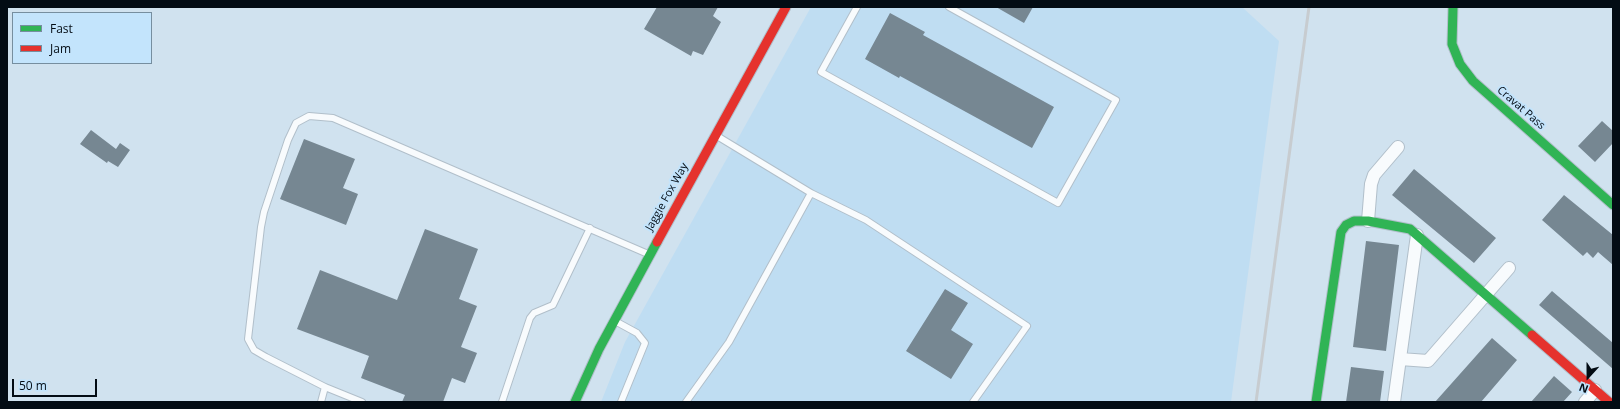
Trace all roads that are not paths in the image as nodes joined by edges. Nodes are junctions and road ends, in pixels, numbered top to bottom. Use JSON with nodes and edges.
{"nodes":[{"id":1,"x":786,"y":7,"type":"edge"},
{"id":2,"x":857,"y":7,"type":"edge"},
{"id":3,"x":949,"y":7,"type":"edge"},
{"id":4,"x":1453,"y":7,"type":"edge"},
{"id":5,"x":716,"y":135,"type":"junction"},
{"id":6,"x":1398,"y":147,"type":"dead end"},
{"id":7,"x":810,"y":194,"type":"junction"},
{"id":8,"x":1613,"y":205,"type":"edge"},
{"id":9,"x":1368,"y":221,"type":"junction"},
{"id":10,"x":590,"y":228,"type":"junction"},
{"id":11,"x":1417,"y":235,"type":"junction"},
{"id":12,"x":649,"y":255,"type":"junction"},
{"id":13,"x":1509,"y":268,"type":"dead end"},
{"id":14,"x":1486,"y":295,"type":"junction"},
{"id":15,"x":614,"y":320,"type":"junction"},
{"id":16,"x":1400,"y":358,"type":"junction"},
{"id":17,"x":325,"y":387,"type":"junction"},
{"id":18,"x":1596,"y":390,"type":"junction"},
{"id":19,"x":321,"y":402,"type":"edge"},
{"id":20,"x":362,"y":402,"type":"edge"},
{"id":21,"x":502,"y":402,"type":"edge"},
{"id":22,"x":575,"y":402,"type":"edge"},
{"id":23,"x":621,"y":402,"type":"edge"},
{"id":24,"x":688,"y":402,"type":"edge"},
{"id":25,"x":974,"y":402,"type":"edge"},
{"id":26,"x":1316,"y":402,"type":"edge"},
{"id":27,"x":1394,"y":402,"type":"edge"},
{"id":28,"x":1585,"y":402,"type":"edge"},
{"id":29,"x":1609,"y":402,"type":"edge"}],
"edges":[{"from":1,"to":5,"type":"street","name":"Jaggie Fox Way"},
{"from":2,"to":3,"type":"lane"},
{"from":4,"to":8,"type":"street","name":"Cravat Pass"},
{"from":5,"to":7,"type":"lane"},
{"from":5,"to":12,"type":"street","name":"Jaggie Fox Way"},
{"from":6,"to":9,"type":"street"},
{"from":7,"to":24,"type":"lane"},
{"from":7,"to":25,"type":"lane"},
{"from":9,"to":11,"type":"street"},
{"from":9,"to":26,"type":"street"},
{"from":10,"to":12,"type":"lane"},
{"from":10,"to":17,"type":"lane"},
{"from":10,"to":21,"type":"lane"},
{"from":11,"to":14,"type":"street"},
{"from":11,"to":16,"type":"street"},
{"from":12,"to":15,"type":"street","name":"Jaggie Fox Way"},
{"from":13,"to":14,"type":"street"},
{"from":14,"to":16,"type":"street"},
{"from":14,"to":18,"type":"street"},
{"from":15,"to":22,"type":"street","name":"Jaggie Fox Way"},
{"from":15,"to":23,"type":"lane"},
{"from":16,"to":27,"type":"street"},
{"from":17,"to":19,"type":"lane"},
{"from":17,"to":20,"type":"lane"},
{"from":18,"to":28,"type":"street"},
{"from":18,"to":29,"type":"street"}]}
